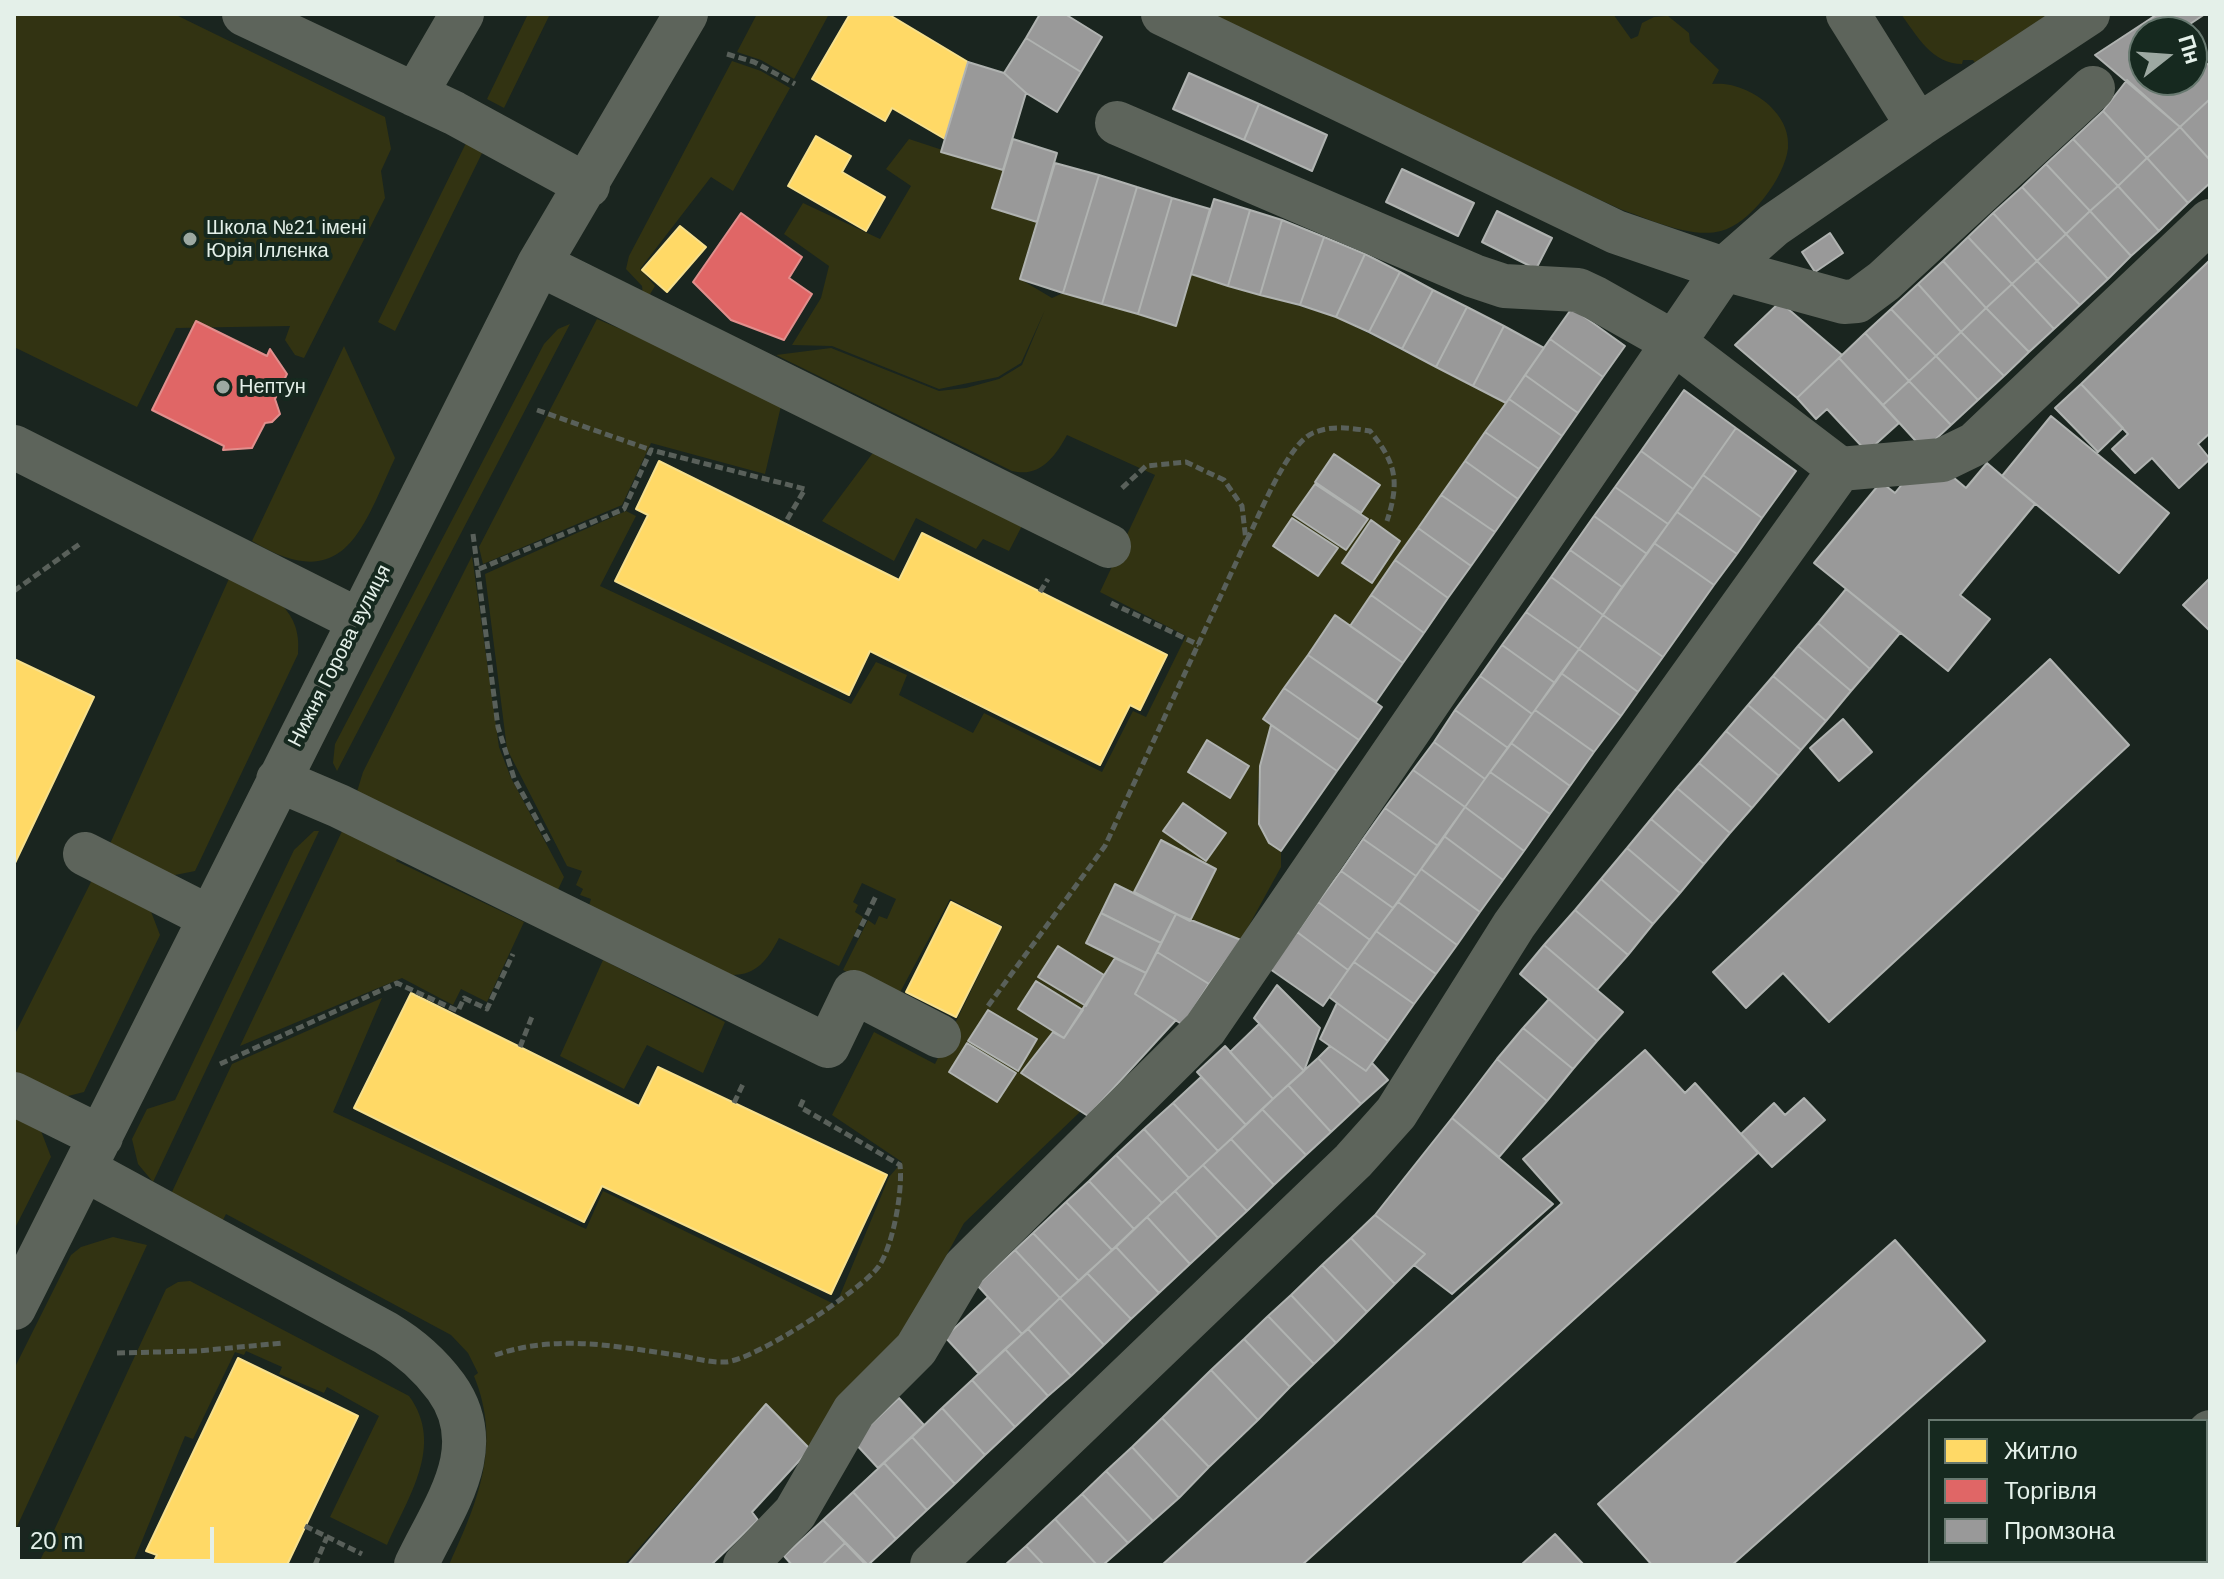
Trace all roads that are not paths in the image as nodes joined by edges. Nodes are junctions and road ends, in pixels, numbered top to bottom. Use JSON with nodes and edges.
{"nodes":[{"id":1,"x":244,"y":14,"type":"edge"},
{"id":2,"x":462,"y":14,"type":"edge"},
{"id":3,"x":686,"y":14,"type":"edge"},
{"id":4,"x":1163,"y":14,"type":"edge"},
{"id":5,"x":1848,"y":14,"type":"edge"},
{"id":6,"x":2088,"y":14,"type":"edge"},
{"id":7,"x":2093,"y":88,"type":"dead end"},
{"id":8,"x":415,"y":95,"type":"junction"},
{"id":9,"x":1117,"y":123,"type":"dead end"},
{"id":10,"x":1918,"y":126,"type":"junction"},
{"id":11,"x":588,"y":186,"type":"junction"},
{"id":12,"x":2210,"y":221,"type":"edge"},
{"id":13,"x":539,"y":264,"type":"junction"},
{"id":14,"x":1724,"y":269,"type":"junction"},
{"id":15,"x":1673,"y":342,"type":"junction"},
{"id":16,"x":14,"y":447,"type":"edge"},
{"id":17,"x":1840,"y":469,"type":"junction"},
{"id":18,"x":1092,"y":538,"type":"road end"},
{"id":19,"x":358,"y":620,"type":"junction"},
{"id":20,"x":278,"y":780,"type":"junction"},
{"id":21,"x":85,"y":854,"type":"dead end"},
{"id":22,"x":209,"y":917,"type":"junction"},
{"id":23,"x":939,"y":1036,"type":"road end"},
{"id":24,"x":14,"y":1094,"type":"edge"},
{"id":25,"x":92,"y":1153,"type":"junction"},
{"id":26,"x":14,"y":1308,"type":"edge"},
{"id":27,"x":416,"y":1565,"type":"edge"},
{"id":28,"x":745,"y":1565,"type":"edge"},
{"id":29,"x":932,"y":1565,"type":"edge"}],
"edges":[{"from":1,"to":8,"type":"street"},
{"from":2,"to":8,"type":"street"},
{"from":3,"to":11,"type":"street","name":"Нижня Горова вулиця"},
{"from":4,"to":14,"type":"street"},
{"from":5,"to":10,"type":"street"},
{"from":6,"to":10,"type":"street"},
{"from":7,"to":14,"type":"street"},
{"from":8,"to":11,"type":"street"},
{"from":9,"to":15,"type":"street"},
{"from":10,"to":14,"type":"street"},
{"from":11,"to":13,"type":"street","name":"Нижня Горова вулиця"},
{"from":12,"to":17,"type":"street"},
{"from":13,"to":18,"type":"street"},
{"from":13,"to":19,"type":"street","name":"Нижня Горова вулиця"},
{"from":14,"to":15,"type":"street"},
{"from":15,"to":17,"type":"street"},
{"from":15,"to":28,"type":"street"},
{"from":16,"to":19,"type":"street"},
{"from":17,"to":29,"type":"street"},
{"from":19,"to":20,"type":"street","name":"Нижня Горова вулиця"},
{"from":20,"to":22,"type":"street","name":"Нижня Горова вулиця"},
{"from":20,"to":23,"type":"street"},
{"from":21,"to":22,"type":"street"},
{"from":22,"to":25,"type":"street","name":"Нижня Горова вулиця"},
{"from":24,"to":25,"type":"street"},
{"from":25,"to":26,"type":"street","name":"Нижня Горова вулиця"},
{"from":25,"to":27,"type":"street"}]}
